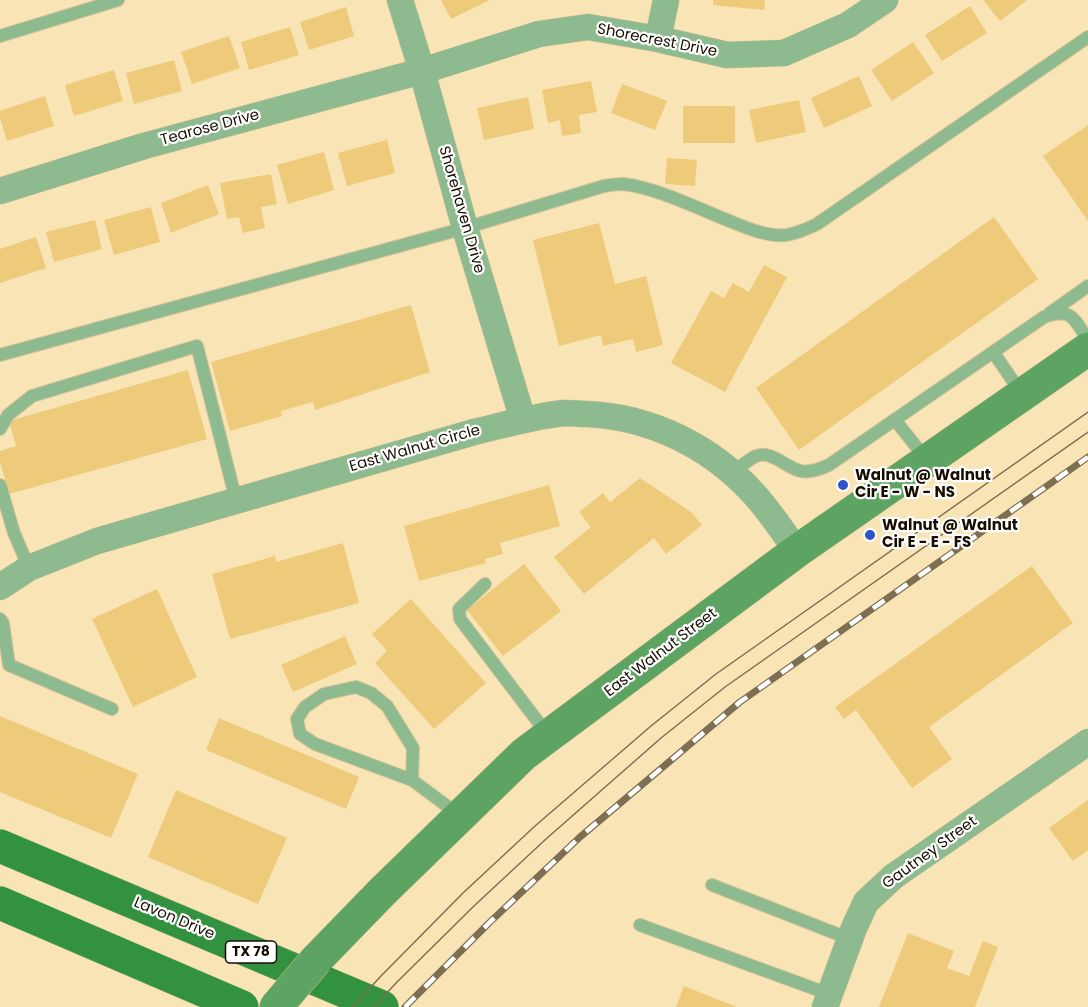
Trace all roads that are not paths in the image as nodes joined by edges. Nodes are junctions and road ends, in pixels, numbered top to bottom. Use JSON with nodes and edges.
{"nodes":[{"id":1,"x":118,"y":0,"type":"edge"},
{"id":2,"x":400,"y":0,"type":"edge"},
{"id":3,"x":666,"y":0,"type":"edge"},
{"id":4,"x":885,"y":0,"type":"edge"},
{"id":5,"x":0,"y":36,"type":"edge"},
{"id":6,"x":1088,"y":37,"type":"edge"},
{"id":7,"x":658,"y":39,"type":"junction"},
{"id":8,"x":422,"y":71,"type":"junction"},
{"id":9,"x":0,"y":191,"type":"edge"},
{"id":10,"x":465,"y":228,"type":"junction"},
{"id":11,"x":1088,"y":286,"type":"edge"},
{"id":12,"x":1044,"y":317,"type":"junction"},
{"id":13,"x":1088,"y":340,"type":"edge"},
{"id":14,"x":1088,"y":349,"type":"edge"},
{"id":15,"x":993,"y":352,"type":"junction"},
{"id":16,"x":0,"y":356,"type":"edge"},
{"id":17,"x":1022,"y":395,"type":"junction"},
{"id":18,"x":523,"y":420,"type":"junction"},
{"id":19,"x":895,"y":420,"type":"junction"},
{"id":20,"x":0,"y":429,"type":"edge"},
{"id":21,"x":928,"y":461,"type":"junction"},
{"id":22,"x":732,"y":473,"type":"junction"},
{"id":23,"x":0,"y":485,"type":"edge"},
{"id":24,"x":236,"y":500,"type":"junction"},
{"id":25,"x":797,"y":551,"type":"junction"},
{"id":26,"x":29,"y":568,"type":"junction"},
{"id":27,"x":485,"y":584,"type":"dead end"},
{"id":28,"x":0,"y":587,"type":"edge"},
{"id":29,"x":1,"y":624,"type":"edge"},
{"id":30,"x":112,"y":709,"type":"dead end"},
{"id":31,"x":549,"y":736,"type":"junction"},
{"id":32,"x":1088,"y":742,"type":"edge"},
{"id":33,"x":412,"y":780,"type":"junction"},
{"id":34,"x":460,"y":816,"type":"junction"},
{"id":35,"x":0,"y":846,"type":"edge"},
{"id":36,"x":712,"y":885,"type":"dead end"},
{"id":37,"x":0,"y":903,"type":"edge"},
{"id":38,"x":640,"y":925,"type":"dead end"},
{"id":39,"x":850,"y":939,"type":"junction"},
{"id":40,"x":827,"y":1001,"type":"edge"},
{"id":41,"x":242,"y":1007,"type":"edge"},
{"id":42,"x":276,"y":1007,"type":"edge"},
{"id":43,"x":381,"y":1007,"type":"edge"}],
"edges":[{"from":1,"to":5,"type":"lane"},
{"from":2,"to":8,"type":"street","name":"Shorehaven Drive"},
{"from":3,"to":7,"type":"street"},
{"from":4,"to":7,"type":"street","name":"Shorecrest Drive"},
{"from":6,"to":10,"type":"lane"},
{"from":7,"to":8,"type":"street","name":"Shorecrest Drive"},
{"from":8,"to":9,"type":"street","name":"Tearose Drive"},
{"from":8,"to":10,"type":"street","name":"Shorehaven Drive"},
{"from":10,"to":16,"type":"lane"},
{"from":10,"to":18,"type":"street","name":"Shorehaven Drive"},
{"from":11,"to":12,"type":"lane"},
{"from":12,"to":13,"type":"lane"},
{"from":12,"to":15,"type":"lane"},
{"from":14,"to":17,"type":"street","name":"East Walnut Street"},
{"from":15,"to":17,"type":"lane"},
{"from":15,"to":19,"type":"lane"},
{"from":17,"to":21,"type":"street","name":"East Walnut Street"},
{"from":18,"to":22,"type":"street","name":"East Walnut Circle"},
{"from":18,"to":24,"type":"street","name":"East Walnut Circle"},
{"from":19,"to":21,"type":"lane"},
{"from":19,"to":22,"type":"lane"},
{"from":20,"to":24,"type":"lane"},
{"from":21,"to":25,"type":"street","name":"East Walnut Street"},
{"from":22,"to":25,"type":"street","name":"East Walnut Circle"},
{"from":23,"to":26,"type":"lane"},
{"from":24,"to":26,"type":"street","name":"East Walnut Circle"},
{"from":25,"to":31,"type":"street","name":"East Walnut Street"},
{"from":26,"to":28,"type":"street","name":"East Walnut Circle"},
{"from":27,"to":31,"type":"lane"},
{"from":29,"to":30,"type":"lane"},
{"from":31,"to":34,"type":"street","name":"East Walnut Street"},
{"from":32,"to":39,"type":"street","name":"Gautney Street"},
{"from":33,"to":33,"type":"lane"},
{"from":33,"to":34,"type":"lane"},
{"from":34,"to":42,"type":"street","name":"East Walnut Street","bridge":true},
{"from":35,"to":43,"type":"main road","name":"Lavon Drive","number":"TX 78"},
{"from":36,"to":39,"type":"lane"},
{"from":37,"to":41,"type":"main road"},
{"from":38,"to":40,"type":"lane"},
{"from":39,"to":40,"type":"street","name":"Gautney Street"}]}
